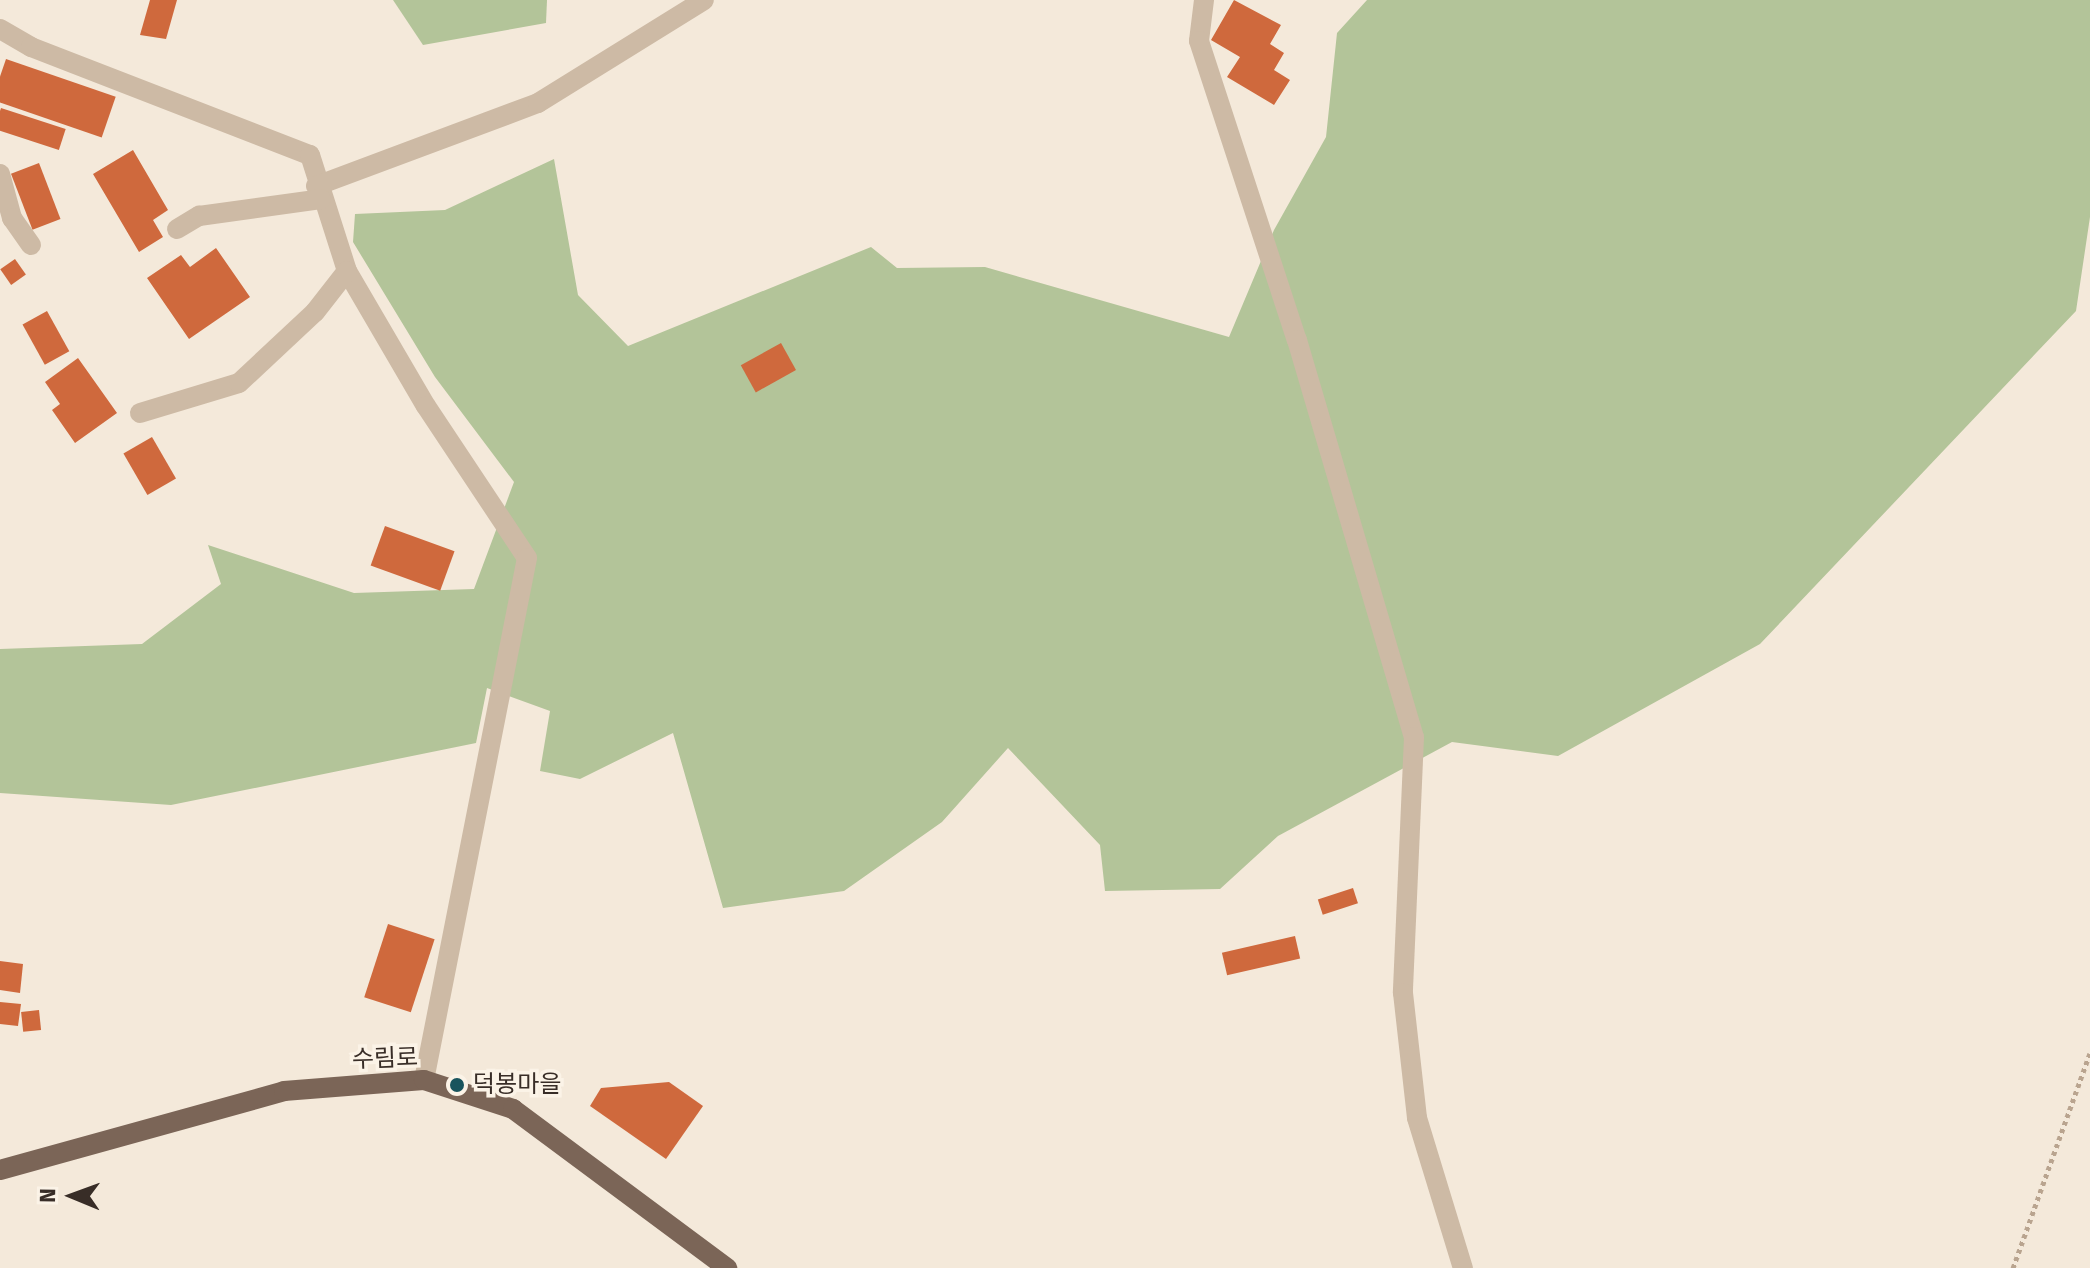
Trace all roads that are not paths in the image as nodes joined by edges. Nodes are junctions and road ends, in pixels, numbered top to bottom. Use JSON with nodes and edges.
{"nodes":[{"id":1,"x":704,"y":0,"type":"edge"},
{"id":2,"x":1204,"y":0,"type":"edge"},
{"id":3,"x":3,"y":37,"type":"edge"},
{"id":4,"x":0,"y":174,"type":"edge"},
{"id":5,"x":318,"y":193,"type":"junction"},
{"id":6,"x":177,"y":229,"type":"dead end"},
{"id":7,"x":31,"y":245,"type":"dead end"},
{"id":8,"x":347,"y":271,"type":"junction"},
{"id":9,"x":140,"y":413,"type":"dead end"},
{"id":10,"x":424,"y":1080,"type":"junction"},
{"id":11,"x":0,"y":1170,"type":"edge"},
{"id":12,"x":727,"y":1268,"type":"edge"},
{"id":13,"x":1463,"y":1268,"type":"edge"}],
"edges":[{"from":1,"to":5,"type":"street"},
{"from":2,"to":13,"type":"street"},
{"from":3,"to":5,"type":"street"},
{"from":4,"to":7,"type":"street"},
{"from":5,"to":6,"type":"street"},
{"from":5,"to":8,"type":"street"},
{"from":8,"to":9,"type":"street"},
{"from":8,"to":10,"type":"street"},
{"from":10,"to":11,"type":"main road","name":"수림로"},
{"from":10,"to":12,"type":"main road","name":"수림로"}]}
